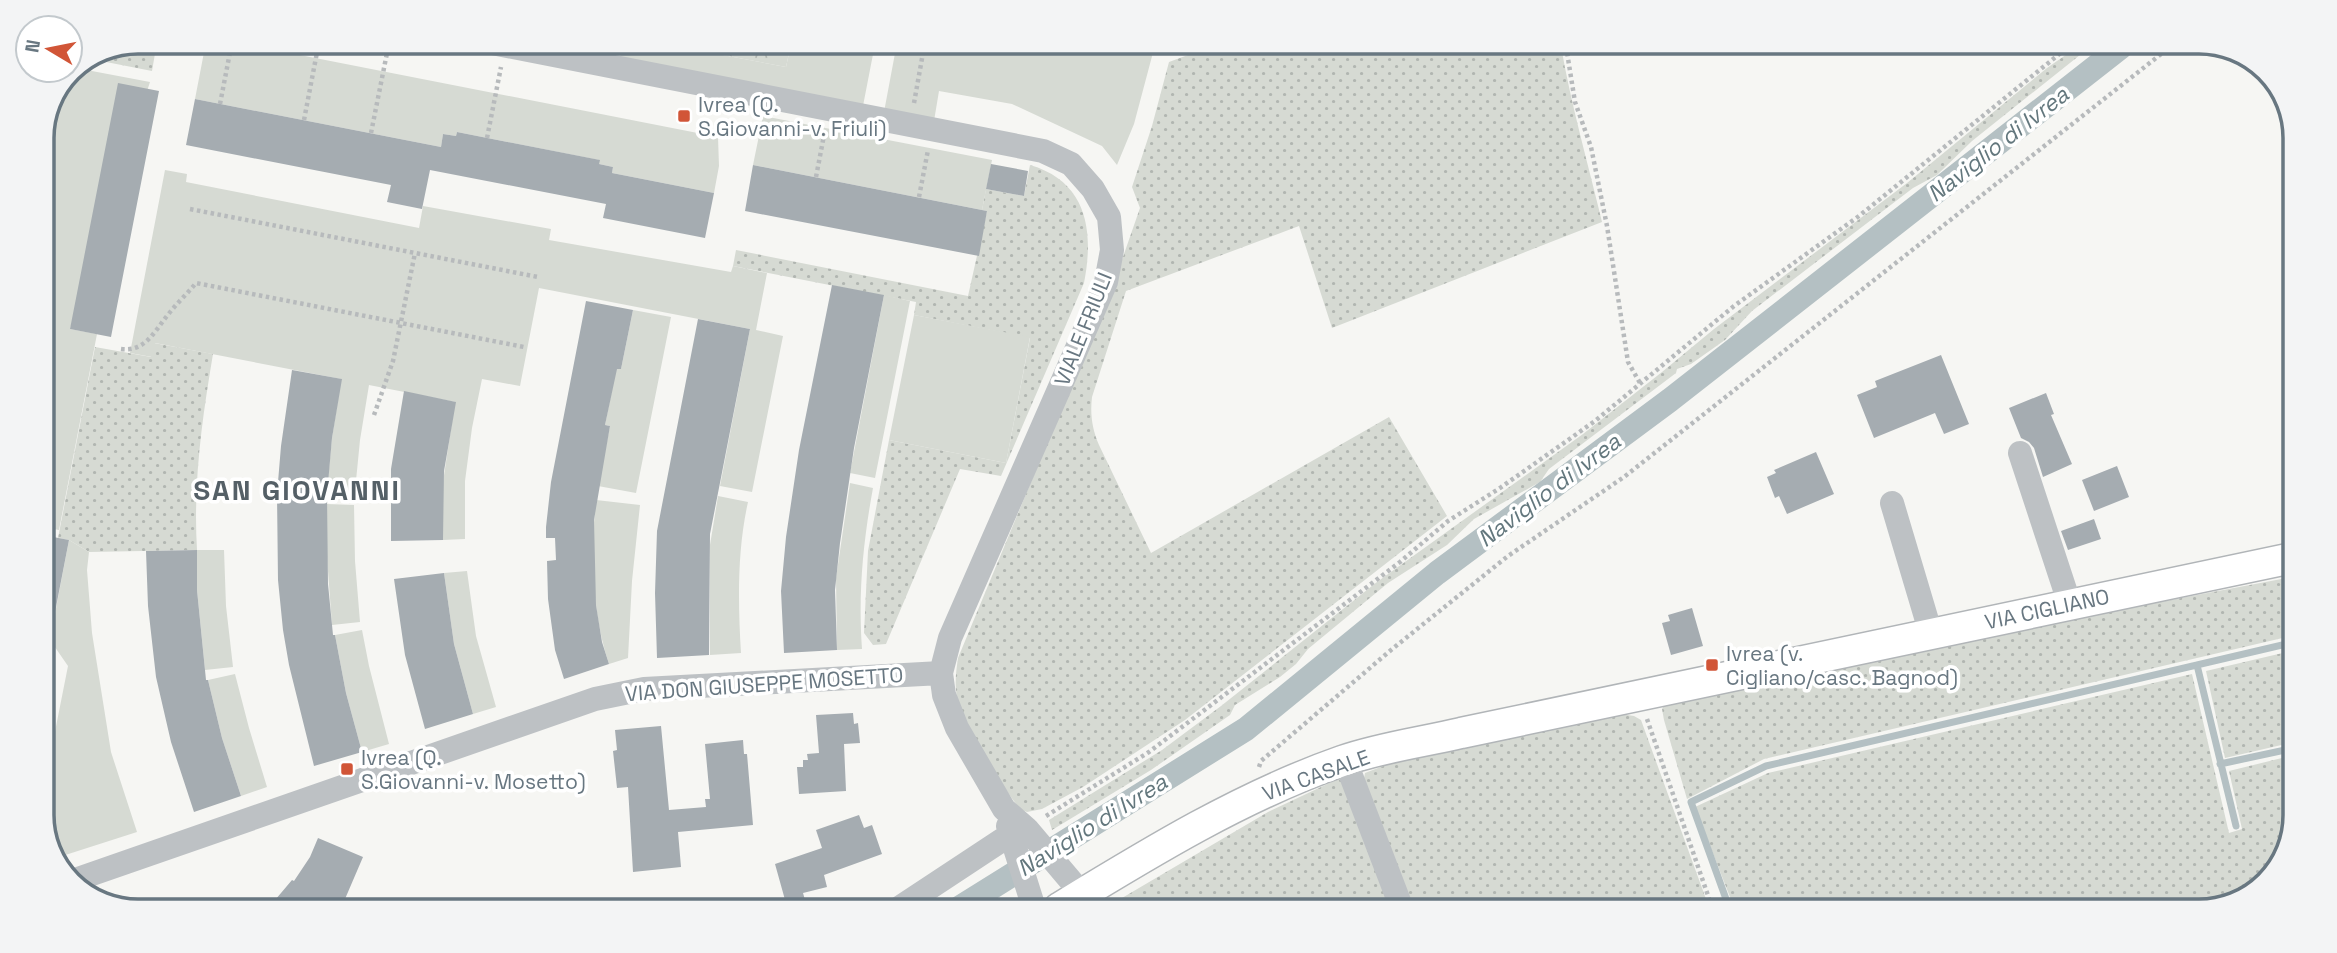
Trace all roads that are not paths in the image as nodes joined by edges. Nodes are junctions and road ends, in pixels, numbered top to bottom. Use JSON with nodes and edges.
{"nodes":[{"id":1,"x":550,"y":54,"type":"edge"},
{"id":2,"x":2020,"y":453,"type":"dead end"},
{"id":3,"x":1892,"y":503,"type":"dead end"},
{"id":4,"x":2283,"y":560,"type":"edge"},
{"id":5,"x":2070,"y":605,"type":"junction"},
{"id":6,"x":1931,"y":634,"type":"junction"},
{"id":7,"x":941,"y":673,"type":"junction"},
{"id":8,"x":1638,"y":695,"type":"joint"},
{"id":9,"x":1345,"y":760,"type":"junction"},
{"id":10,"x":1019,"y":834,"type":"junction"},
{"id":11,"x":82,"y":877,"type":"edge"},
{"id":12,"x":1069,"y":892,"type":"edge"},
{"id":13,"x":1031,"y":897,"type":"edge"},
{"id":14,"x":913,"y":899,"type":"edge"},
{"id":15,"x":1398,"y":899,"type":"edge"}],
"edges":[{"from":1,"to":7,"type":"street","name":"VIALE FRIULI"},
{"from":2,"to":5,"type":"street"},
{"from":3,"to":6,"type":"street"},
{"from":4,"to":5,"type":"main road","name":"VIA CIGLIANO"},
{"from":5,"to":6,"type":"main road","name":"VIA CIGLIANO"},
{"from":6,"to":8,"type":"main road","name":"VIA CIGLIANO"},
{"from":7,"to":10,"type":"street","name":"VIALE FRIULI"},
{"from":7,"to":11,"type":"street","name":"VIA DON GIUSEPPE MOSETTO"},
{"from":8,"to":9,"type":"main road","name":"VIA CASALE"},
{"from":9,"to":12,"type":"main road","name":"VIA CASALE"},
{"from":9,"to":15,"type":"street"},
{"from":10,"to":12,"type":"street","name":"VIALE FRIULI"},
{"from":10,"to":13,"type":"street","name":"VIALE FRIULI"},
{"from":10,"to":14,"type":"street"}]}
